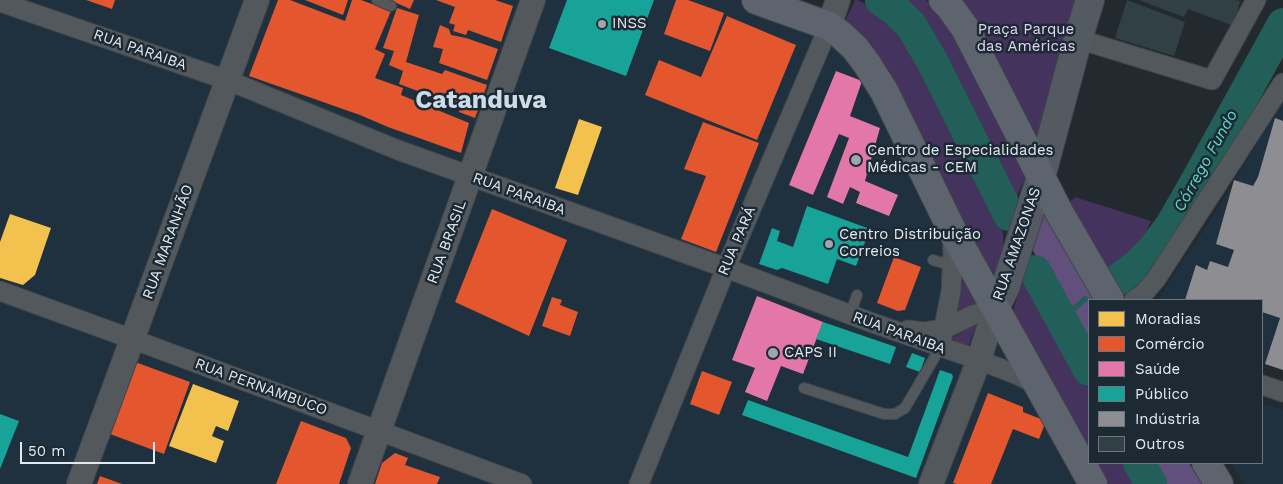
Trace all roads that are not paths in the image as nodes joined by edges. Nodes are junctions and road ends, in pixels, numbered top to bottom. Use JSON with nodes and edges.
{"nodes":[{"id":1,"x":257,"y":0,"type":"edge"},
{"id":2,"x":377,"y":0,"type":"edge"},
{"id":3,"x":532,"y":0,"type":"edge"},
{"id":4,"x":756,"y":0,"type":"edge"},
{"id":5,"x":943,"y":0,"type":"edge"},
{"id":6,"x":1090,"y":0,"type":"edge"},
{"id":7,"x":1256,"y":0,"type":"edge"},
{"id":8,"x":0,"y":2,"type":"edge"},
{"id":9,"x":391,"y":6,"type":"dead end"},
{"id":10,"x":833,"y":14,"type":"edge"},
{"id":11,"x":1078,"y":39,"type":"junction"},
{"id":12,"x":227,"y":80,"type":"junction"},
{"id":13,"x":1283,"y":84,"type":"edge"},
{"id":14,"x":471,"y":176,"type":"junction"},
{"id":15,"x":1037,"y":189,"type":"junction"},
{"id":16,"x":952,"y":230,"type":"junction"},
{"id":17,"x":933,"y":260,"type":"dead end"},
{"id":18,"x":952,"y":266,"type":"junction"},
{"id":19,"x":726,"y":268,"type":"junction"},
{"id":20,"x":0,"y":291,"type":"edge"},
{"id":21,"x":857,"y":295,"type":"dead end"},
{"id":22,"x":1109,"y":297,"type":"edge"},
{"id":23,"x":1000,"y":298,"type":"junction"},
{"id":24,"x":1135,"y":299,"type":"edge"},
{"id":25,"x":850,"y":315,"type":"junction"},
{"id":26,"x":870,"y":322,"type":"junction"},
{"id":27,"x":944,"y":329,"type":"junction"},
{"id":28,"x":132,"y":339,"type":"junction"},
{"id":29,"x":940,"y":348,"type":"junction"},
{"id":30,"x":979,"y":360,"type":"junction"},
{"id":31,"x":1038,"y":385,"type":"junction"},
{"id":32,"x":1263,"y":385,"type":"edge"},
{"id":33,"x":804,"y":388,"type":"dead end"},
{"id":34,"x":1283,"y":392,"type":"edge"},
{"id":35,"x":378,"y":430,"type":"junction"},
{"id":36,"x":1207,"y":464,"type":"edge"},
{"id":37,"x":79,"y":484,"type":"edge"},
{"id":38,"x":360,"y":484,"type":"edge"},
{"id":39,"x":522,"y":484,"type":"edge"},
{"id":40,"x":639,"y":484,"type":"edge"},
{"id":41,"x":932,"y":484,"type":"edge"},
{"id":42,"x":1093,"y":484,"type":"edge"},
{"id":43,"x":1219,"y":484,"type":"edge"}],
"edges":[{"from":1,"to":12,"type":"street","name":"RUA MARANHÃO"},
{"from":2,"to":9,"type":"lane"},
{"from":3,"to":14,"type":"street","name":"RUA BRASIL"},
{"from":4,"to":10,"type":"main road"},
{"from":5,"to":15,"type":"main road"},
{"from":6,"to":11,"type":"main road","name":"RUA AMAZONAS"},
{"from":7,"to":11,"type":"street"},
{"from":8,"to":12,"type":"street","name":"RUA PARAIBA"},
{"from":10,"to":16,"type":"main road"},
{"from":10,"to":19,"type":"street","name":"RUA PARÁ"},
{"from":11,"to":15,"type":"main road","name":"RUA AMAZONAS"},
{"from":12,"to":14,"type":"street","name":"RUA PARAIBA"},
{"from":12,"to":28,"type":"street","name":"RUA MARANHÃO"},
{"from":13,"to":24,"type":"street"},
{"from":14,"to":19,"type":"street","name":"RUA PARAIBA"},
{"from":14,"to":35,"type":"street","name":"RUA BRASIL"},
{"from":15,"to":22,"type":"main road"},
{"from":15,"to":23,"type":"main road","name":"RUA AMAZONAS"},
{"from":16,"to":18,"type":"street"},
{"from":16,"to":23,"type":"main road"},
{"from":17,"to":18,"type":"lane"},
{"from":18,"to":27,"type":"street"},
{"from":19,"to":25,"type":"street","name":"RUA PARAIBA"},
{"from":19,"to":40,"type":"street","name":"RUA PARÁ"},
{"from":20,"to":28,"type":"street","name":"RUA PERNAMBUCO"},
{"from":21,"to":25,"type":"lane"},
{"from":23,"to":27,"type":"street"},
{"from":23,"to":30,"type":"street","name":"RUA AMAZONAS"},
{"from":23,"to":31,"type":"main road"},
{"from":25,"to":26,"type":"street","name":"RUA PARAIBA"},
{"from":26,"to":27,"type":"street"},
{"from":26,"to":29,"type":"street","name":"RUA PARAIBA"},
{"from":27,"to":29,"type":"street"},
{"from":28,"to":35,"type":"street","name":"RUA PERNAMBUCO"},
{"from":28,"to":37,"type":"street","name":"RUA MARANHÃO"},
{"from":29,"to":30,"type":"street","name":"RUA PARAIBA"},
{"from":29,"to":33,"type":"lane"},
{"from":30,"to":31,"type":"street","name":"RUA PARAIBA"},
{"from":30,"to":41,"type":"street","name":"RUA AMAZONAS"},
{"from":31,"to":42,"type":"main road"},
{"from":32,"to":34,"type":"street"},
{"from":35,"to":38,"type":"street","name":"RUA BRASIL"},
{"from":35,"to":39,"type":"street","name":"RUA PERNAMBUCO"},
{"from":36,"to":43,"type":"main road"}]}
